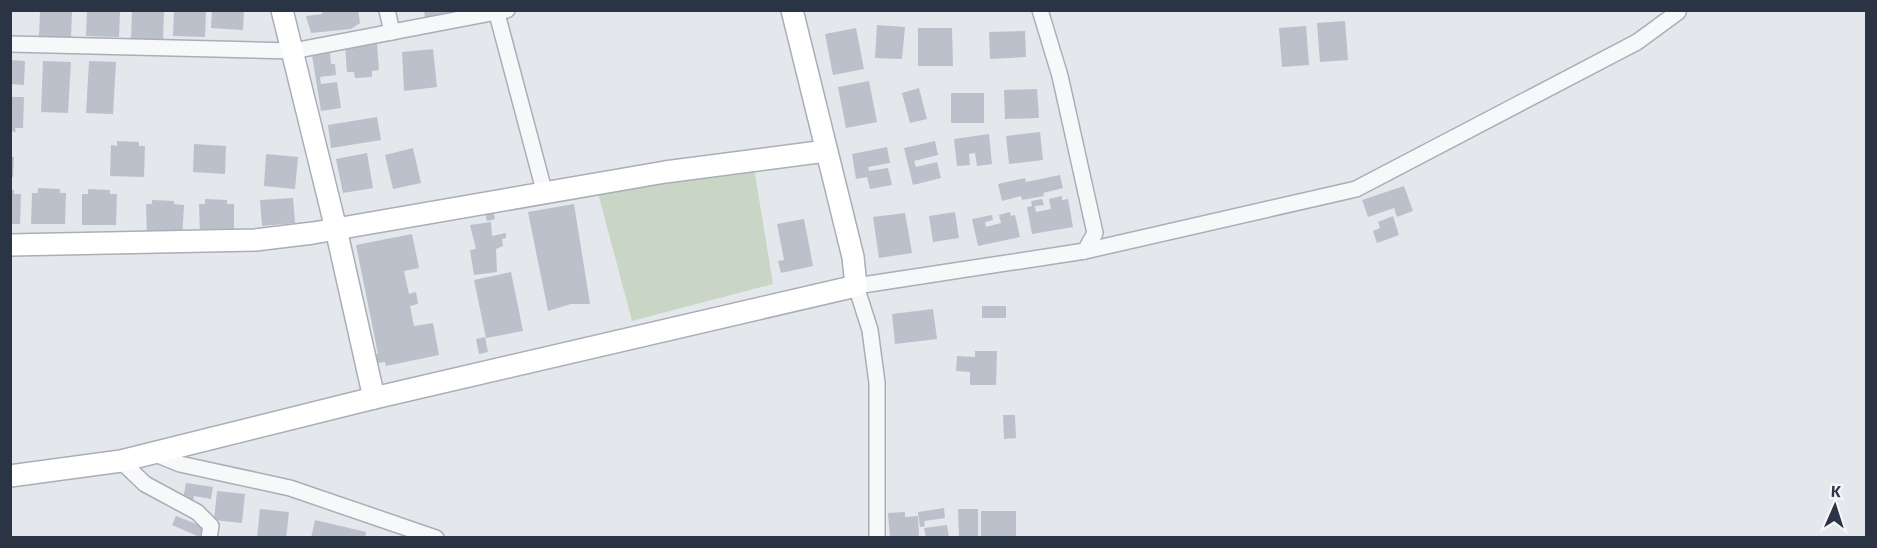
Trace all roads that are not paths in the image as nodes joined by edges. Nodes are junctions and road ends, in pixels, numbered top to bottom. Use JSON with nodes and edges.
{"nodes":[{"id":1,"x":282,"y":10,"type":"edge"},
{"id":2,"x":387,"y":10,"type":"edge"},
{"id":3,"x":792,"y":10,"type":"edge"},
{"id":4,"x":1040,"y":10,"type":"edge"},
{"id":5,"x":1678,"y":10,"type":"edge"},
{"id":6,"x":500,"y":11,"type":"edge"},
{"id":7,"x":392,"y":32,"type":"junction"},
{"id":8,"x":11,"y":43,"type":"edge"},
{"id":9,"x":293,"y":51,"type":"junction"},
{"id":10,"x":826,"y":150,"type":"junction"},
{"id":11,"x":545,"y":194,"type":"junction"},
{"id":12,"x":336,"y":229,"type":"junction"},
{"id":13,"x":10,"y":245,"type":"edge"},
{"id":14,"x":1085,"y":251,"type":"junction"},
{"id":15,"x":856,"y":286,"type":"junction"},
{"id":16,"x":374,"y":398,"type":"junction"},
{"id":17,"x":153,"y":453,"type":"junction"},
{"id":18,"x":121,"y":461,"type":"junction"},
{"id":19,"x":10,"y":476,"type":"edge"},
{"id":20,"x":209,"y":537,"type":"edge"},
{"id":21,"x":436,"y":537,"type":"edge"},
{"id":22,"x":877,"y":537,"type":"edge"}],
"edges":[{"from":1,"to":9,"type":"street"},
{"from":2,"to":7,"type":"street"},
{"from":3,"to":10,"type":"street"},
{"from":4,"to":14,"type":"street"},
{"from":5,"to":14,"type":"street"},
{"from":6,"to":7,"type":"street"},
{"from":6,"to":11,"type":"street"},
{"from":7,"to":9,"type":"street"},
{"from":8,"to":9,"type":"street"},
{"from":9,"to":12,"type":"street"},
{"from":10,"to":11,"type":"street"},
{"from":10,"to":15,"type":"street"},
{"from":11,"to":12,"type":"street"},
{"from":12,"to":13,"type":"street"},
{"from":12,"to":16,"type":"street"},
{"from":14,"to":15,"type":"street"},
{"from":15,"to":16,"type":"street"},
{"from":15,"to":22,"type":"street"},
{"from":16,"to":17,"type":"street"},
{"from":17,"to":18,"type":"street"},
{"from":17,"to":21,"type":"street"},
{"from":18,"to":19,"type":"street"},
{"from":18,"to":20,"type":"street"}]}
